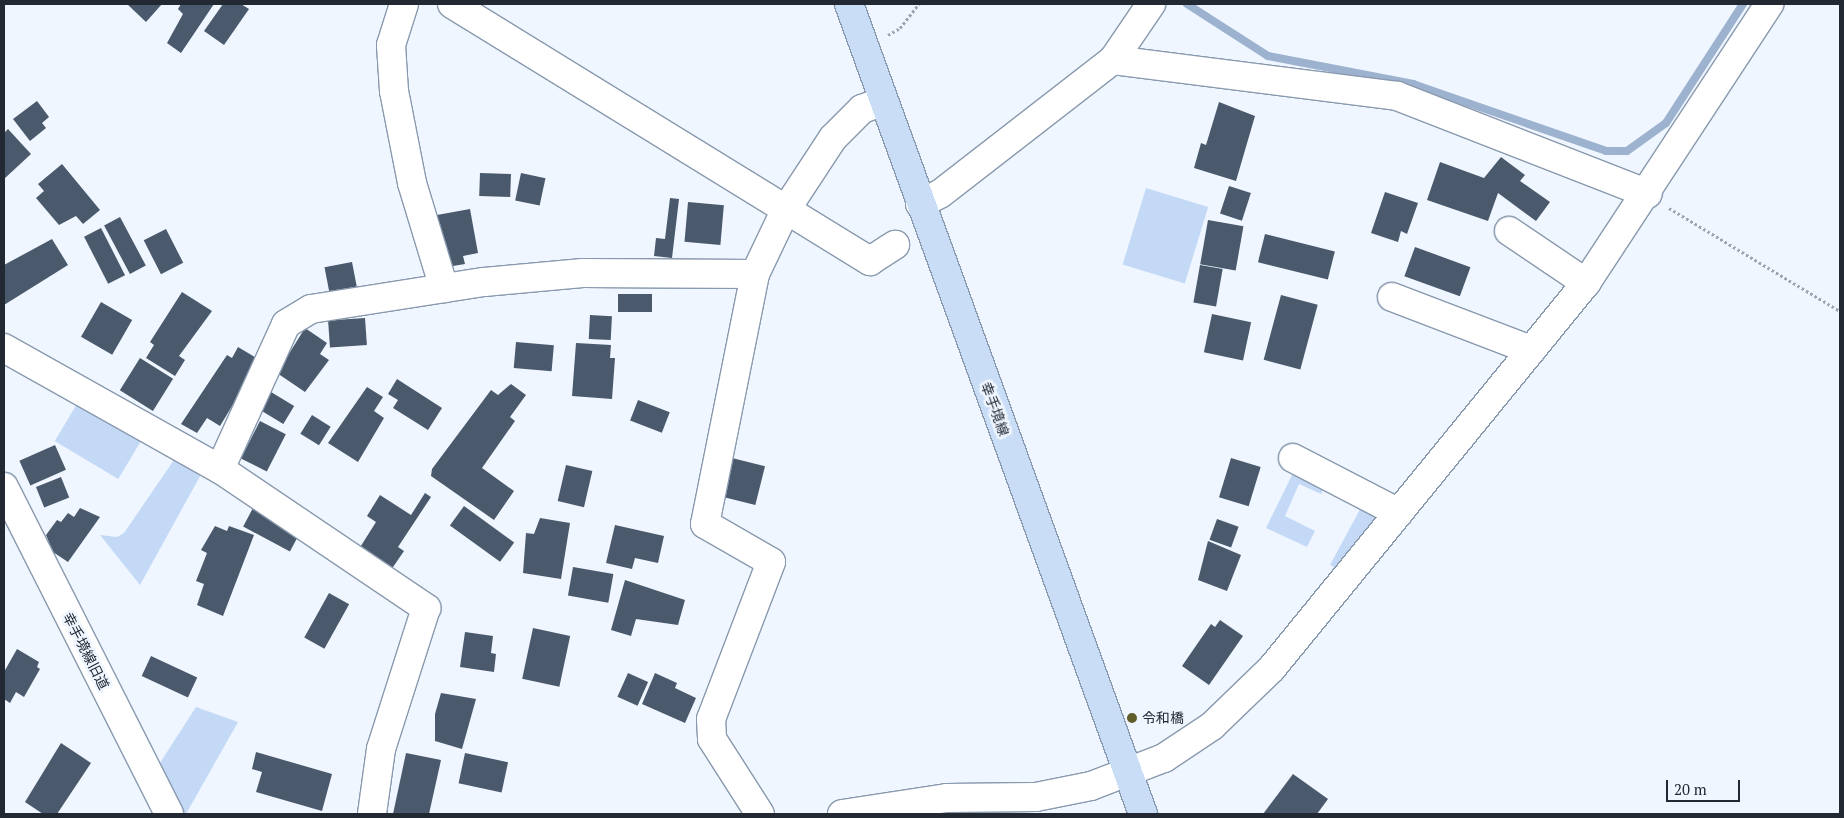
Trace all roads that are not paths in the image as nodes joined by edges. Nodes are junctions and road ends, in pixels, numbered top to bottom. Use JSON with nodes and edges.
{"nodes":[{"id":1,"x":404,"y":4,"type":"edge"},
{"id":2,"x":452,"y":4,"type":"edge"},
{"id":3,"x":849,"y":4,"type":"edge"},
{"id":4,"x":1151,"y":4,"type":"edge"},
{"id":5,"x":1769,"y":4,"type":"edge"},
{"id":6,"x":1113,"y":60,"type":"junction"},
{"id":7,"x":884,"y":101,"type":"junction"},
{"id":8,"x":1648,"y":194,"type":"junction"},
{"id":9,"x":920,"y":204,"type":"junction"},
{"id":10,"x":785,"y":211,"type":"junction"},
{"id":11,"x":1509,"y":231,"type":"dead end"},
{"id":12,"x":894,"y":245,"type":"dead end"},
{"id":13,"x":755,"y":274,"type":"junction"},
{"id":14,"x":1586,"y":282,"type":"junction"},
{"id":15,"x":444,"y":288,"type":"junction"},
{"id":16,"x":1392,"y":297,"type":"dead end"},
{"id":17,"x":4,"y":348,"type":"edge"},
{"id":18,"x":1531,"y":350,"type":"junction"},
{"id":19,"x":1293,"y":458,"type":"dead end"},
{"id":20,"x":220,"y":469,"type":"junction"},
{"id":21,"x":4,"y":487,"type":"edge"},
{"id":22,"x":1399,"y":513,"type":"junction"},
{"id":23,"x":1128,"y":774,"type":"junction"},
{"id":24,"x":169,"y":814,"type":"edge"},
{"id":25,"x":372,"y":814,"type":"edge"},
{"id":26,"x":760,"y":814,"type":"edge"},
{"id":27,"x":842,"y":814,"type":"edge"},
{"id":28,"x":1143,"y":814,"type":"edge"}],
"edges":[{"from":1,"to":15,"type":"street"},
{"from":2,"to":10,"type":"street"},
{"from":3,"to":7,"type":"main road","name":"幸手境線"},
{"from":4,"to":6,"type":"street"},
{"from":5,"to":8,"type":"street"},
{"from":6,"to":8,"type":"street"},
{"from":6,"to":9,"type":"street"},
{"from":7,"to":9,"type":"main road","name":"幸手境線"},
{"from":7,"to":10,"type":"street"},
{"from":8,"to":14,"type":"street"},
{"from":9,"to":23,"type":"main road","name":"幸手境線"},
{"from":10,"to":12,"type":"street"},
{"from":10,"to":13,"type":"street"},
{"from":11,"to":14,"type":"street"},
{"from":13,"to":15,"type":"street"},
{"from":13,"to":26,"type":"street"},
{"from":14,"to":18,"type":"street"},
{"from":15,"to":20,"type":"street"},
{"from":16,"to":18,"type":"street"},
{"from":17,"to":20,"type":"street"},
{"from":18,"to":22,"type":"street"},
{"from":19,"to":22,"type":"street"},
{"from":20,"to":25,"type":"street"},
{"from":21,"to":24,"type":"street","name":"幸手境線旧道"},
{"from":22,"to":23,"type":"street"},
{"from":23,"to":27,"type":"street"},
{"from":23,"to":28,"type":"main road","name":"幸手境線"}]}
